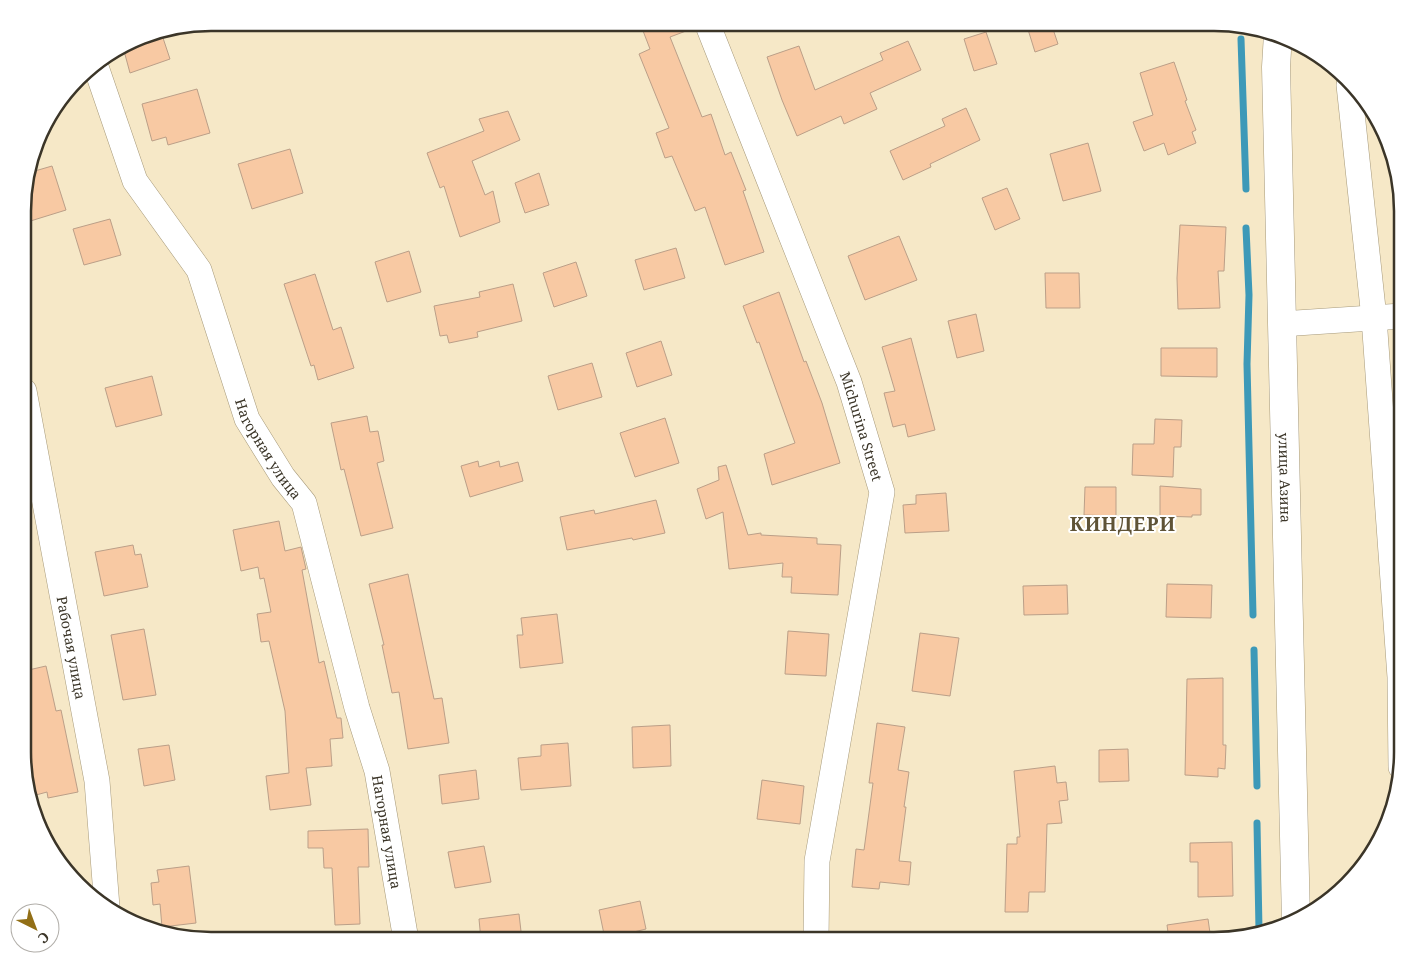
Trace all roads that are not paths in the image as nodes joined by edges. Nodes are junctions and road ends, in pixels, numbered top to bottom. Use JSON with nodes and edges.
{"nodes":[{"id":1,"x":711,"y":31,"type":"edge"},
{"id":2,"x":1277,"y":43,"type":"edge"},
{"id":3,"x":98,"y":72,"type":"edge"},
{"id":4,"x":1350,"y":94,"type":"edge"},
{"id":5,"x":1394,"y":317,"type":"edge"},
{"id":6,"x":1374,"y":318,"type":"junction"},
{"id":7,"x":1281,"y":324,"type":"junction"},
{"id":8,"x":31,"y":428,"type":"edge"},
{"id":9,"x":1394,"y":594,"type":"edge"},
{"id":10,"x":106,"y":898,"type":"edge"},
{"id":11,"x":1296,"y":912,"type":"edge"},
{"id":12,"x":405,"y":932,"type":"edge"},
{"id":13,"x":816,"y":932,"type":"edge"}],
"edges":[{"from":1,"to":13,"type":"street","name":"Michurina Street"},
{"from":2,"to":7,"type":"main road","name":"улица Азина"},
{"from":3,"to":12,"type":"street","name":"Нагорная улица"},
{"from":4,"to":6,"type":"street"},
{"from":5,"to":6,"type":"street"},
{"from":6,"to":7,"type":"street"},
{"from":6,"to":9,"type":"street"},
{"from":7,"to":11,"type":"main road","name":"улица Азина"},
{"from":8,"to":10,"type":"street","name":"Рабочая улица"}]}
